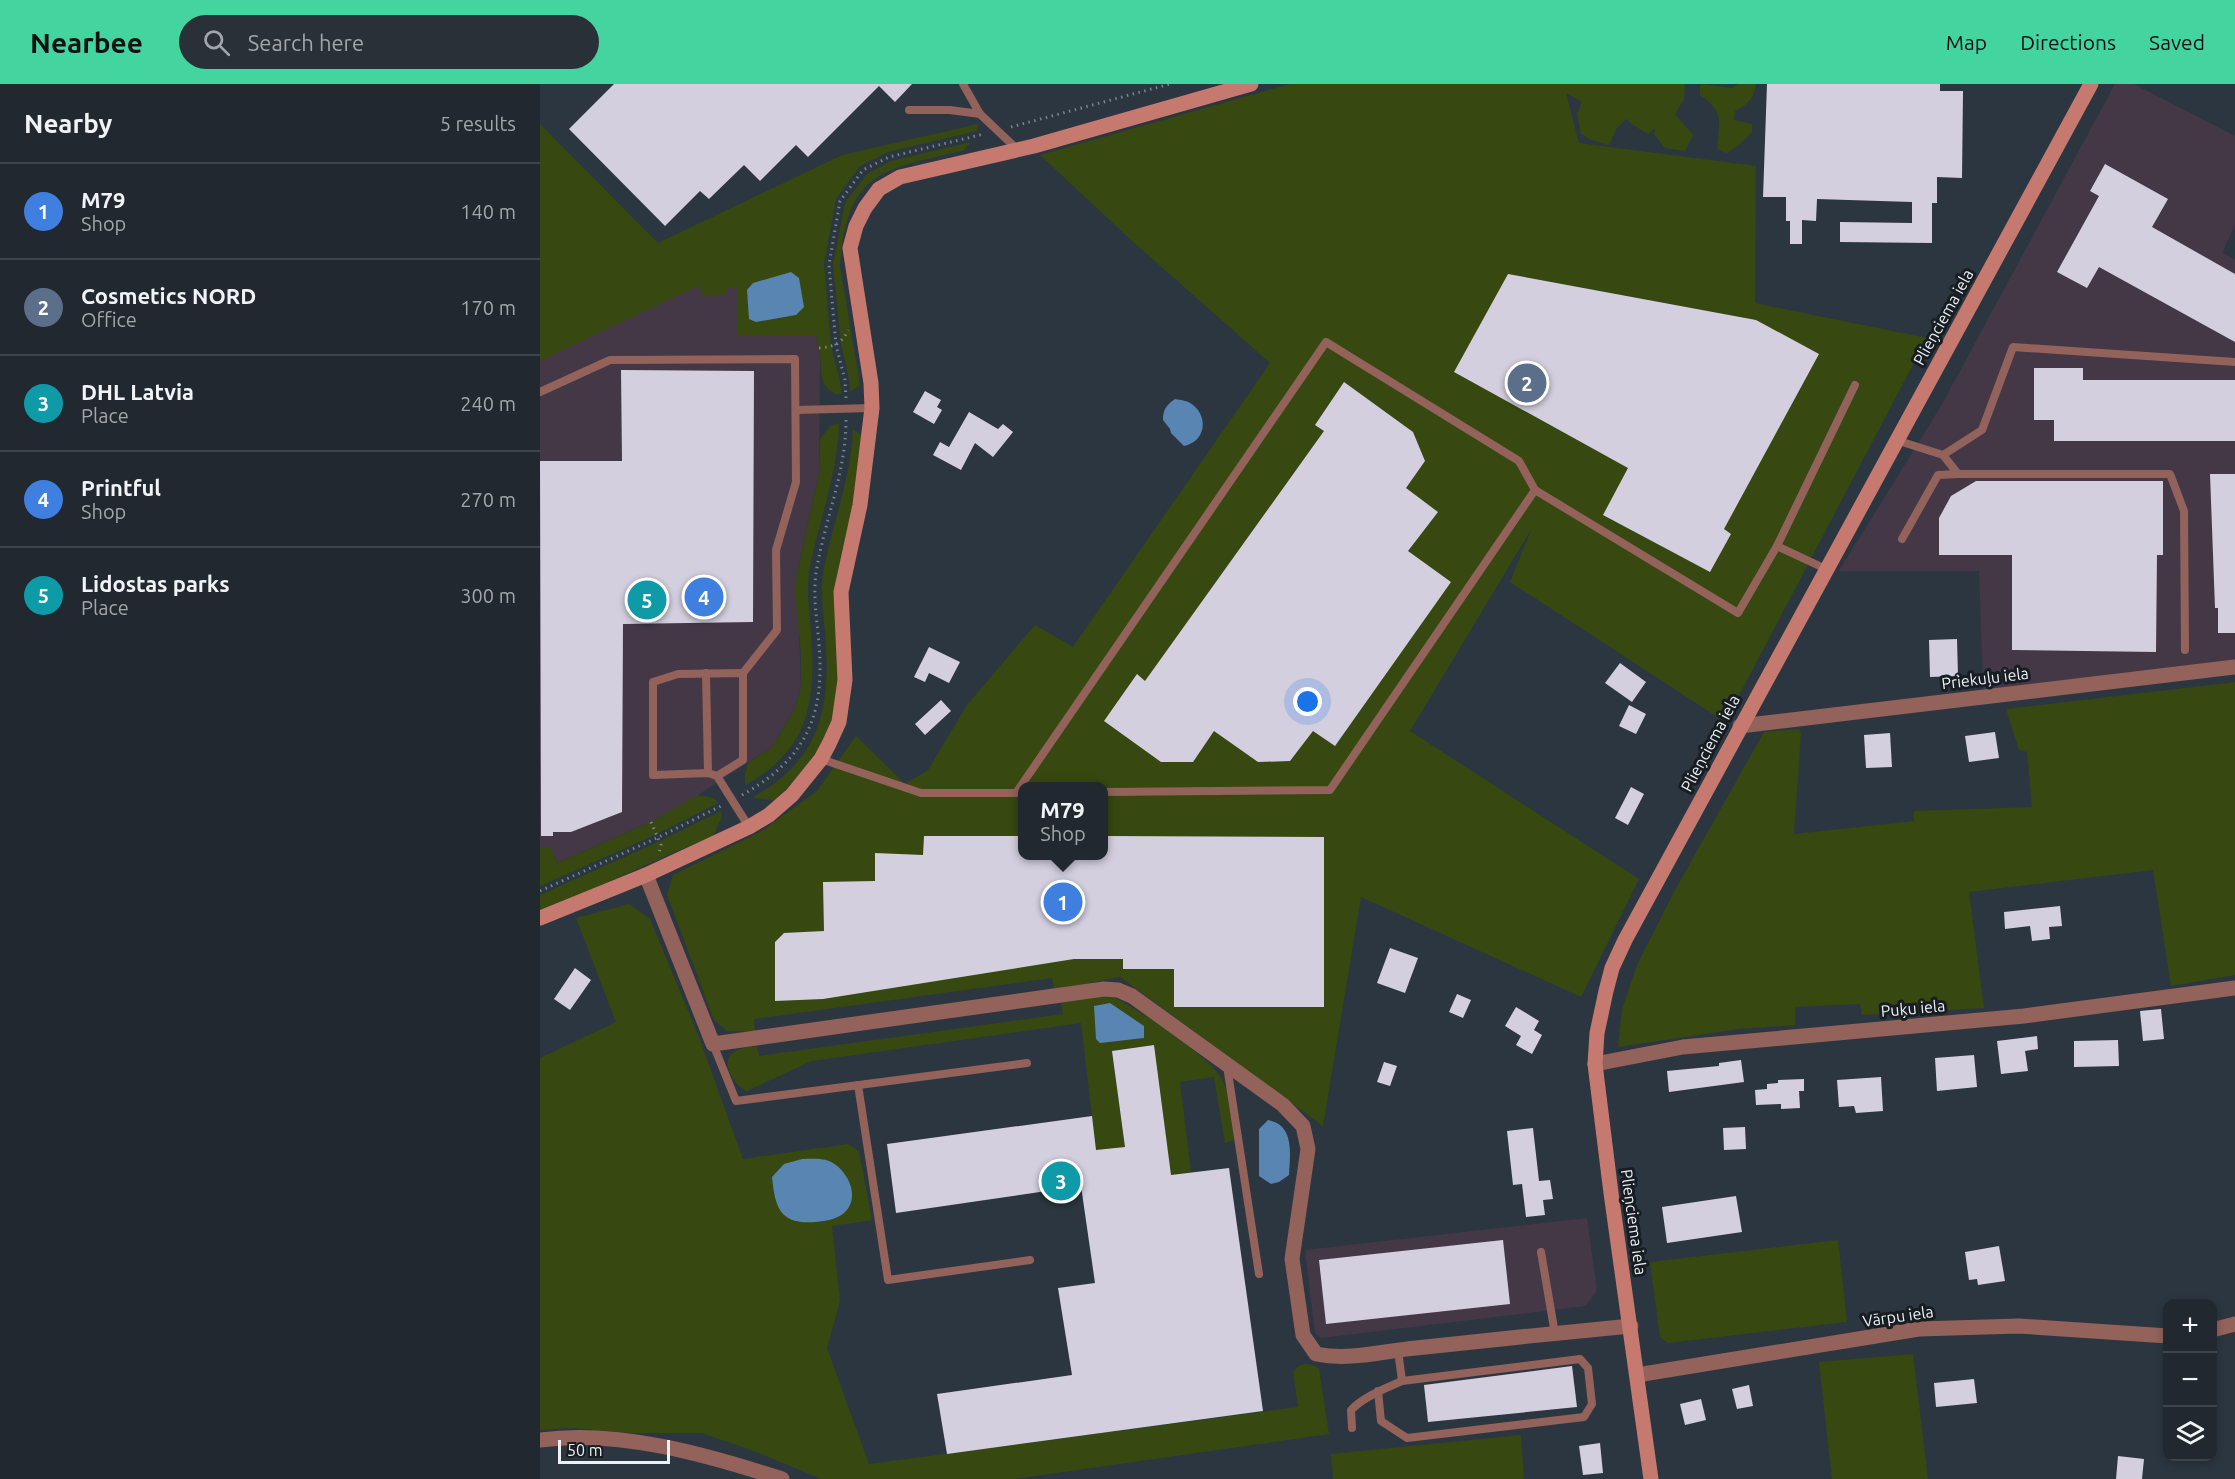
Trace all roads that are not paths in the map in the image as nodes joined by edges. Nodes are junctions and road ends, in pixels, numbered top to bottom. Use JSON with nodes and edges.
{"nodes":[{"id":1,"x":963,"y":84,"type":"edge"},
{"id":2,"x":1251,"y":84,"type":"edge"},
{"id":3,"x":2091,"y":84,"type":"edge"},
{"id":4,"x":909,"y":110,"type":"dead end"},
{"id":5,"x":980,"y":114,"type":"junction"},
{"id":6,"x":1017,"y":149,"type":"junction"},
{"id":7,"x":2235,"y":362,"type":"edge"},
{"id":8,"x":1855,"y":385,"type":"dead end"},
{"id":9,"x":540,"y":392,"type":"edge"},
{"id":10,"x":872,"y":408,"type":"junction"},
{"id":11,"x":796,"y":410,"type":"junction"},
{"id":12,"x":1896,"y":440,"type":"junction"},
{"id":13,"x":1944,"y":455,"type":"junction"},
{"id":14,"x":1958,"y":474,"type":"junction"},
{"id":15,"x":1535,"y":490,"type":"junction"},
{"id":16,"x":1902,"y":539,"type":"dead end"},
{"id":17,"x":1778,"y":546,"type":"junction"},
{"id":18,"x":1826,"y":569,"type":"junction"},
{"id":19,"x":2185,"y":650,"type":"dead end"},
{"id":20,"x":2235,"y":667,"type":"edge"},
{"id":21,"x":706,"y":673,"type":"junction"},
{"id":22,"x":743,"y":673,"type":"junction"},
{"id":23,"x":1740,"y":726,"type":"junction"},
{"id":24,"x":821,"y":759,"type":"junction"},
{"id":25,"x":712,"y":775,"type":"junction"},
{"id":26,"x":1026,"y":782,"type":"edge"},
{"id":27,"x":1108,"y":792,"type":"edge"},
{"id":28,"x":1018,"y":793,"type":"edge"},
{"id":29,"x":749,"y":827,"type":"junction"},
{"id":30,"x":646,"y":875,"type":"junction"},
{"id":31,"x":540,"y":918,"type":"edge"},
{"id":32,"x":2235,"y":988,"type":"edge"},
{"id":33,"x":713,"y":1044,"type":"junction"},
{"id":34,"x":1027,"y":1063,"type":"dead end"},
{"id":35,"x":1595,"y":1064,"type":"junction"},
{"id":36,"x":1227,"y":1065,"type":"junction"},
{"id":37,"x":858,"y":1085,"type":"junction"},
{"id":38,"x":1541,"y":1252,"type":"dead end"},
{"id":39,"x":1030,"y":1260,"type":"dead end"},
{"id":40,"x":1259,"y":1274,"type":"dead end"},
{"id":41,"x":2235,"y":1324,"type":"edge"},
{"id":42,"x":1631,"y":1326,"type":"junction"},
{"id":43,"x":2217,"y":1329,"type":"edge"},
{"id":44,"x":1555,"y":1334,"type":"junction"},
{"id":45,"x":2163,"y":1335,"type":"edge"},
{"id":46,"x":1398,"y":1350,"type":"junction"},
{"id":47,"x":1637,"y":1375,"type":"junction"},
{"id":48,"x":1402,"y":1381,"type":"junction"},
{"id":49,"x":1378,"y":1391,"type":"junction"},
{"id":50,"x":1352,"y":1428,"type":"dead end"},
{"id":51,"x":540,"y":1440,"type":"edge"},
{"id":52,"x":782,"y":1479,"type":"edge"},
{"id":53,"x":1651,"y":1479,"type":"edge"}],
"edges":[{"from":1,"to":5,"type":"lane"},
{"from":2,"to":6,"type":"main road"},
{"from":3,"to":12,"type":"main road","name":"Plieņciema iela"},
{"from":4,"to":5,"type":"lane"},
{"from":5,"to":6,"type":"lane"},
{"from":6,"to":10,"type":"main road"},
{"from":7,"to":13,"type":"lane"},
{"from":8,"to":17,"type":"lane"},
{"from":9,"to":11,"type":"lane"},
{"from":10,"to":11,"type":"lane"},
{"from":10,"to":24,"type":"main road"},
{"from":11,"to":22,"type":"lane"},
{"from":12,"to":13,"type":"lane"},
{"from":12,"to":18,"type":"main road","name":"Plieņciema iela"},
{"from":13,"to":14,"type":"lane"},
{"from":14,"to":16,"type":"lane"},
{"from":14,"to":19,"type":"lane"},
{"from":15,"to":17,"type":"lane"},
{"from":15,"to":26,"type":"lane"},
{"from":15,"to":27,"type":"lane"},
{"from":17,"to":18,"type":"lane"},
{"from":18,"to":23,"type":"main road","name":"Plieņciema iela"},
{"from":20,"to":23,"type":"street","name":"Priekuļu iela"},
{"from":21,"to":22,"type":"lane"},
{"from":21,"to":25,"type":"lane"},
{"from":21,"to":25,"type":"lane"},
{"from":22,"to":25,"type":"lane"},
{"from":23,"to":35,"type":"main road","name":"Plieņciema iela"},
{"from":24,"to":28,"type":"lane"},
{"from":24,"to":29,"type":"main road"},
{"from":25,"to":29,"type":"lane"},
{"from":29,"to":30,"type":"main road"},
{"from":30,"to":31,"type":"main road"},
{"from":30,"to":33,"type":"street"},
{"from":32,"to":35,"type":"street","name":"Puķu iela"},
{"from":33,"to":36,"type":"street"},
{"from":33,"to":37,"type":"lane"},
{"from":34,"to":37,"type":"lane"},
{"from":35,"to":42,"type":"main road","name":"Plieņciema iela"},
{"from":36,"to":40,"type":"lane"},
{"from":36,"to":46,"type":"street"},
{"from":37,"to":39,"type":"lane"},
{"from":38,"to":44,"type":"lane"},
{"from":41,"to":43,"type":"street"},
{"from":42,"to":44,"type":"street"},
{"from":42,"to":47,"type":"main road","name":"Plieņciema iela"},
{"from":44,"to":46,"type":"street"},
{"from":45,"to":47,"type":"street","name":"Vārpu iela"},
{"from":46,"to":48,"type":"lane"},
{"from":47,"to":53,"type":"main road","name":"Plieņciema iela"},
{"from":48,"to":49,"type":"lane"},
{"from":48,"to":49,"type":"lane"},
{"from":49,"to":50,"type":"lane"},
{"from":51,"to":52,"type":"street"}]}
